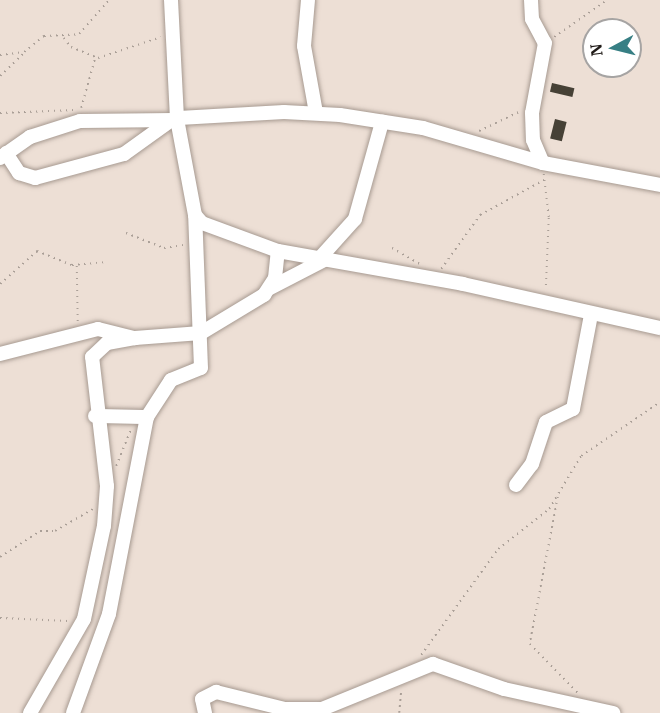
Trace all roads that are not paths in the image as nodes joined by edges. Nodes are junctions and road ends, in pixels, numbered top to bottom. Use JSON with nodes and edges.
{"nodes":[{"id":1,"x":171,"y":0,"type":"edge"},
{"id":2,"x":308,"y":0,"type":"edge"},
{"id":3,"x":531,"y":0,"type":"edge"},
{"id":4,"x":316,"y":113,"type":"junction"},
{"id":5,"x":176,"y":119,"type":"junction"},
{"id":6,"x":382,"y":122,"type":"junction"},
{"id":7,"x":3,"y":156,"type":"edge"},
{"id":8,"x":543,"y":163,"type":"junction"},
{"id":9,"x":660,"y":185,"type":"edge"},
{"id":10,"x":195,"y":215,"type":"junction"},
{"id":11,"x":278,"y":251,"type":"junction"},
{"id":12,"x":321,"y":260,"type":"junction"},
{"id":13,"x":270,"y":288,"type":"junction"},
{"id":14,"x":591,"y":315,"type":"junction"},
{"id":15,"x":660,"y":328,"type":"edge"},
{"id":16,"x":201,"y":333,"type":"junction"},
{"id":17,"x":135,"y":338,"type":"junction"},
{"id":18,"x":0,"y":354,"type":"edge"},
{"id":19,"x":95,"y":416,"type":"junction"},
{"id":20,"x":144,"y":417,"type":"junction"},
{"id":21,"x":516,"y":485,"type":"dead end"},
{"id":22,"x":30,"y":713,"type":"edge"},
{"id":23,"x":73,"y":713,"type":"edge"},
{"id":24,"x":205,"y":713,"type":"edge"},
{"id":25,"x":613,"y":713,"type":"edge"}],
"edges":[{"from":1,"to":5,"type":"street"},
{"from":2,"to":4,"type":"street"},
{"from":3,"to":8,"type":"street"},
{"from":4,"to":5,"type":"street"},
{"from":4,"to":6,"type":"street"},
{"from":5,"to":7,"type":"street"},
{"from":5,"to":7,"type":"street"},
{"from":5,"to":10,"type":"street"},
{"from":6,"to":8,"type":"street"},
{"from":6,"to":12,"type":"street"},
{"from":8,"to":9,"type":"street"},
{"from":10,"to":11,"type":"street"},
{"from":10,"to":16,"type":"street"},
{"from":11,"to":12,"type":"street"},
{"from":11,"to":13,"type":"street"},
{"from":12,"to":13,"type":"street"},
{"from":12,"to":14,"type":"street"},
{"from":13,"to":16,"type":"street"},
{"from":14,"to":15,"type":"street"},
{"from":14,"to":21,"type":"street"},
{"from":16,"to":17,"type":"street"},
{"from":16,"to":20,"type":"street"},
{"from":17,"to":18,"type":"street"},
{"from":17,"to":19,"type":"street"},
{"from":19,"to":20,"type":"street"},
{"from":19,"to":22,"type":"street"},
{"from":20,"to":23,"type":"street"},
{"from":24,"to":25,"type":"street"}]}
